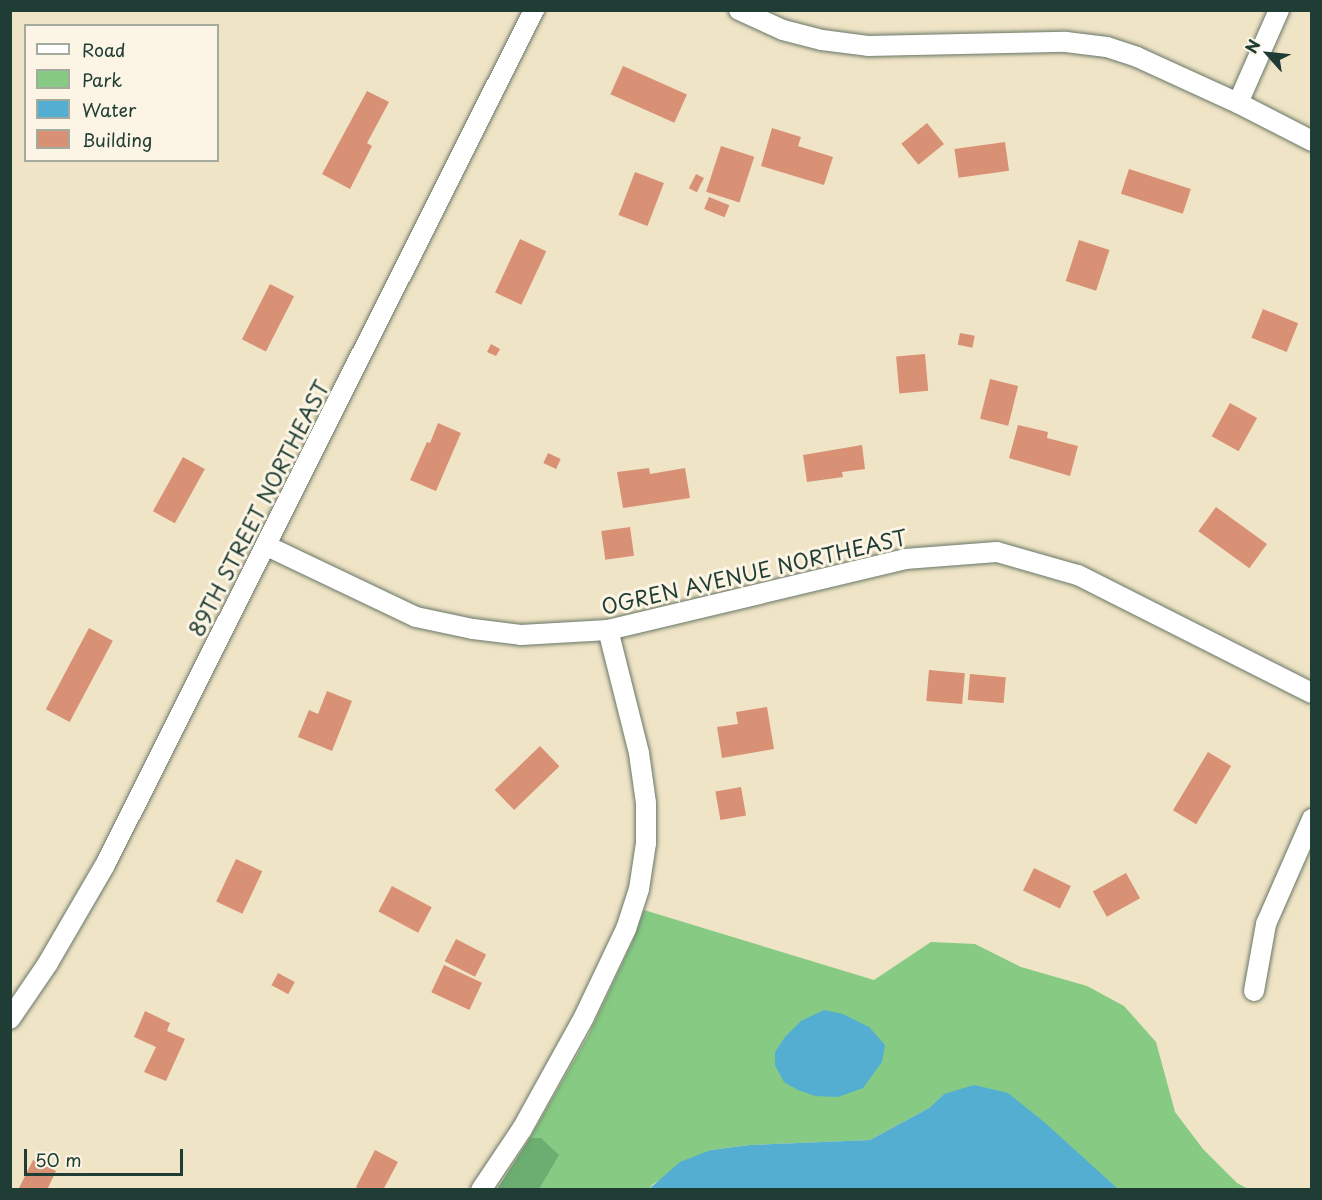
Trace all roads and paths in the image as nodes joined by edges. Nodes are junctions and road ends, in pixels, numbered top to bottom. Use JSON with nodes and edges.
{"nodes":[{"id":1,"x":534,"y":10,"type":"edge"},
{"id":2,"x":738,"y":10,"type":"edge"},
{"id":3,"x":1279,"y":10,"type":"edge"},
{"id":4,"x":1238,"y":103,"type":"junction"},
{"id":5,"x":1311,"y":141,"type":"edge"},
{"id":6,"x":267,"y":546,"type":"junction"},
{"id":7,"x":608,"y":630,"type":"junction"},
{"id":8,"x":1311,"y":693,"type":"edge"},
{"id":9,"x":1311,"y":819,"type":"edge"},
{"id":10,"x":1254,"y":991,"type":"dead end"},
{"id":11,"x":12,"y":1014,"type":"edge"},
{"id":12,"x":481,"y":1190,"type":"edge"}],
"edges":[{"from":1,"to":6,"type":"street","name":"89TH STREET NORTHEAST"},
{"from":2,"to":4,"type":"street"},
{"from":3,"to":4,"type":"street"},
{"from":4,"to":5,"type":"street"},
{"from":6,"to":7,"type":"street","name":"OGREN AVENUE NORTHEAST"},
{"from":6,"to":11,"type":"street","name":"89TH STREET NORTHEAST"},
{"from":7,"to":8,"type":"street","name":"OGREN AVENUE NORTHEAST"},
{"from":7,"to":12,"type":"street"},
{"from":9,"to":10,"type":"street"}]}
